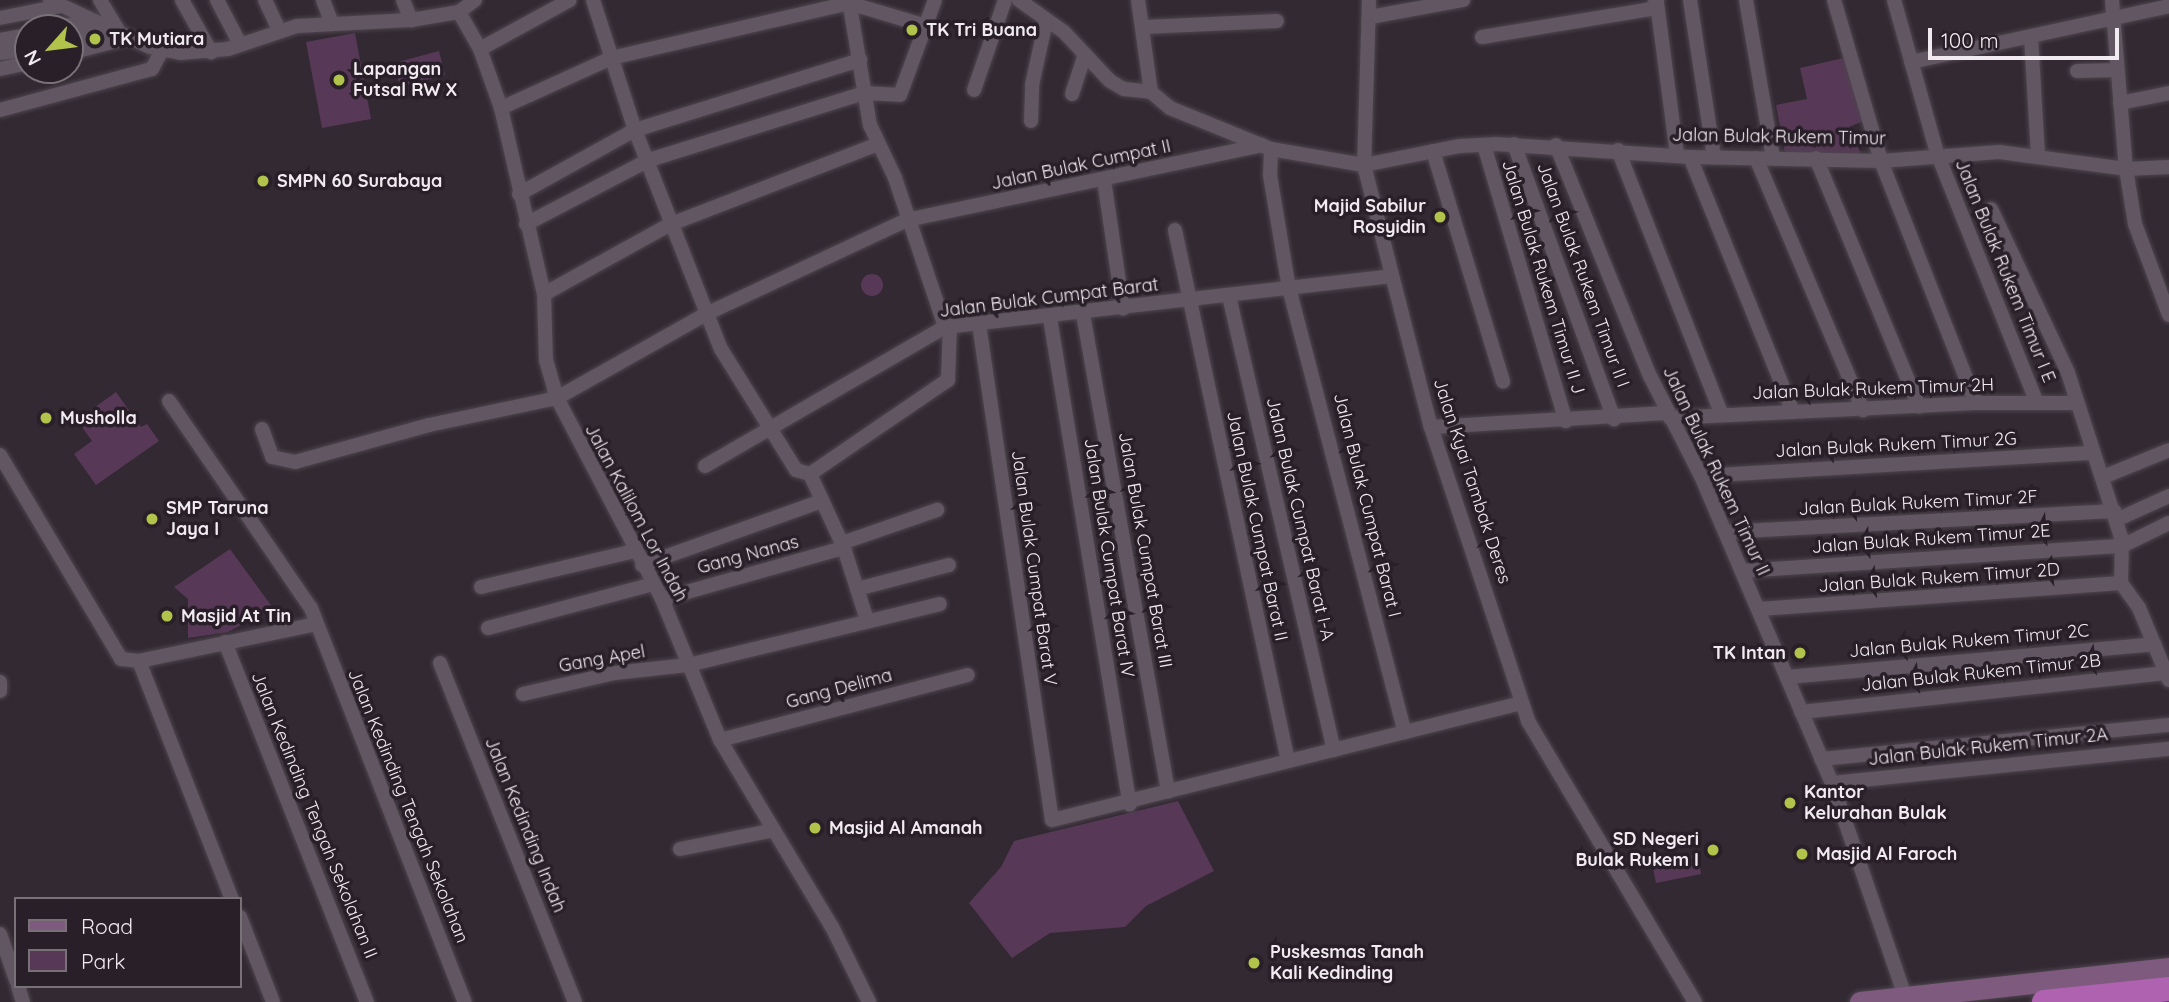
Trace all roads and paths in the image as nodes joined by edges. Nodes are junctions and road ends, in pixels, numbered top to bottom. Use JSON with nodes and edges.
{"nodes":[{"id":1,"x":100,"y":0,"type":"edge"},
{"id":2,"x":182,"y":0,"type":"edge"},
{"id":3,"x":218,"y":0,"type":"edge"},
{"id":4,"x":265,"y":0,"type":"edge"},
{"id":5,"x":323,"y":0,"type":"edge"},
{"id":6,"x":403,"y":0,"type":"edge"},
{"id":7,"x":570,"y":0,"type":"edge"},
{"id":8,"x":593,"y":0,"type":"edge"},
{"id":9,"x":935,"y":0,"type":"edge"},
{"id":10,"x":1005,"y":0,"type":"edge"},
{"id":11,"x":1019,"y":0,"type":"edge"},
{"id":12,"x":1369,"y":0,"type":"edge"},
{"id":13,"x":1463,"y":0,"type":"edge"},
{"id":14,"x":1690,"y":0,"type":"edge"},
{"id":15,"x":1746,"y":0,"type":"edge"},
{"id":16,"x":1834,"y":0,"type":"edge"},
{"id":17,"x":1894,"y":0,"type":"edge"},
{"id":18,"x":2112,"y":0,"type":"edge"},
{"id":19,"x":849,"y":1,"type":"edge"},
{"id":20,"x":1140,"y":1,"type":"edge"},
{"id":21,"x":1657,"y":1,"type":"edge"},
{"id":22,"x":59,"y":4,"type":"edge"},
{"id":23,"x":466,"y":5,"type":"edge"},
{"id":24,"x":2169,"y":6,"type":"edge"},
{"id":25,"x":1370,"y":17,"type":"junction"},
{"id":26,"x":0,"y":18,"type":"edge"},
{"id":27,"x":2113,"y":18,"type":"junction"},
{"id":28,"x":411,"y":20,"type":"junction"},
{"id":29,"x":88,"y":21,"type":"junction"},
{"id":30,"x":1046,"y":21,"type":"junction"},
{"id":31,"x":1277,"y":21,"type":"dead end"},
{"id":32,"x":84,"y":22,"type":"edge"},
{"id":33,"x":332,"y":24,"type":"junction"},
{"id":34,"x":923,"y":25,"type":"junction"},
{"id":35,"x":1144,"y":27,"type":"junction"},
{"id":36,"x":106,"y":29,"type":"junction"},
{"id":37,"x":279,"y":30,"type":"junction"},
{"id":38,"x":84,"y":36,"type":"edge"},
{"id":39,"x":124,"y":36,"type":"junction"},
{"id":40,"x":1482,"y":37,"type":"dead end"},
{"id":41,"x":2031,"y":37,"type":"junction"},
{"id":42,"x":240,"y":44,"type":"junction"},
{"id":43,"x":84,"y":48,"type":"edge"},
{"id":44,"x":480,"y":48,"type":"junction"},
{"id":45,"x":161,"y":52,"type":"junction"},
{"id":46,"x":211,"y":52,"type":"junction"},
{"id":47,"x":1085,"y":54,"type":"junction"},
{"id":48,"x":611,"y":58,"type":"junction"},
{"id":49,"x":860,"y":60,"type":"junction"},
{"id":50,"x":1911,"y":62,"type":"junction"},
{"id":51,"x":2117,"y":70,"type":"junction"},
{"id":52,"x":2077,"y":71,"type":"dead end"},
{"id":53,"x":974,"y":90,"type":"dead end"},
{"id":54,"x":1151,"y":92,"type":"junction"},
{"id":55,"x":864,"y":93,"type":"junction"},
{"id":56,"x":2169,"y":93,"type":"edge"},
{"id":57,"x":1072,"y":94,"type":"dead end"},
{"id":58,"x":2120,"y":103,"type":"junction"},
{"id":59,"x":501,"y":108,"type":"junction"},
{"id":60,"x":0,"y":110,"type":"edge"},
{"id":61,"x":1031,"y":121,"type":"dead end"},
{"id":62,"x":635,"y":130,"type":"junction"},
{"id":63,"x":878,"y":144,"type":"junction"},
{"id":64,"x":1514,"y":144,"type":"junction"},
{"id":65,"x":1483,"y":145,"type":"junction"},
{"id":66,"x":1556,"y":145,"type":"junction"},
{"id":67,"x":1266,"y":147,"type":"junction"},
{"id":68,"x":1618,"y":150,"type":"junction"},
{"id":69,"x":1433,"y":151,"type":"junction"},
{"id":70,"x":1937,"y":153,"type":"junction"},
{"id":71,"x":1684,"y":156,"type":"junction"},
{"id":72,"x":2038,"y":156,"type":"junction"},
{"id":73,"x":1714,"y":157,"type":"junction"},
{"id":74,"x":1756,"y":158,"type":"junction"},
{"id":75,"x":1773,"y":158,"type":"junction"},
{"id":76,"x":1816,"y":158,"type":"junction"},
{"id":77,"x":649,"y":160,"type":"junction"},
{"id":78,"x":1881,"y":160,"type":"junction"},
{"id":79,"x":1364,"y":165,"type":"junction"},
{"id":80,"x":2169,"y":167,"type":"edge"},
{"id":81,"x":2126,"y":169,"type":"junction"},
{"id":82,"x":1104,"y":180,"type":"junction"},
{"id":83,"x":519,"y":194,"type":"junction"},
{"id":84,"x":1991,"y":209,"type":"dead end"},
{"id":85,"x":907,"y":220,"type":"junction"},
{"id":86,"x":526,"y":224,"type":"junction"},
{"id":87,"x":670,"y":224,"type":"junction"},
{"id":88,"x":1175,"y":230,"type":"dead end"},
{"id":89,"x":1391,"y":276,"type":"junction"},
{"id":90,"x":1289,"y":289,"type":"junction"},
{"id":91,"x":544,"y":294,"type":"junction"},
{"id":92,"x":1229,"y":296,"type":"junction"},
{"id":93,"x":1188,"y":300,"type":"junction"},
{"id":94,"x":1123,"y":309,"type":"junction"},
{"id":95,"x":706,"y":314,"type":"junction"},
{"id":96,"x":1083,"y":314,"type":"junction"},
{"id":97,"x":2169,"y":315,"type":"edge"},
{"id":98,"x":1049,"y":318,"type":"junction"},
{"id":99,"x":979,"y":324,"type":"junction"},
{"id":100,"x":947,"y":327,"type":"junction"},
{"id":101,"x":1503,"y":382,"type":"dead end"},
{"id":102,"x":557,"y":398,"type":"junction"},
{"id":103,"x":169,"y":401,"type":"dead end"},
{"id":104,"x":1976,"y":402,"type":"junction"},
{"id":105,"x":2038,"y":402,"type":"junction"},
{"id":106,"x":2077,"y":403,"type":"junction"},
{"id":107,"x":1919,"y":407,"type":"junction"},
{"id":108,"x":1863,"y":410,"type":"junction"},
{"id":109,"x":1793,"y":412,"type":"junction"},
{"id":110,"x":1669,"y":415,"type":"junction"},
{"id":111,"x":1722,"y":415,"type":"junction"},
{"id":112,"x":1614,"y":419,"type":"junction"},
{"id":113,"x":1566,"y":421,"type":"junction"},
{"id":114,"x":769,"y":426,"type":"junction"},
{"id":115,"x":1432,"y":427,"type":"junction"},
{"id":116,"x":262,"y":429,"type":"dead end"},
{"id":117,"x":2169,"y":450,"type":"edge"},
{"id":118,"x":2093,"y":453,"type":"junction"},
{"id":119,"x":0,"y":456,"type":"edge"},
{"id":120,"x":705,"y":466,"type":"dead end"},
{"id":121,"x":810,"y":474,"type":"junction"},
{"id":122,"x":1701,"y":476,"type":"junction"},
{"id":123,"x":2103,"y":477,"type":"junction"},
{"id":124,"x":2169,"y":495,"type":"edge"},
{"id":125,"x":822,"y":501,"type":"junction"},
{"id":126,"x":937,"y":509,"type":"dead end"},
{"id":127,"x":2115,"y":516,"type":"junction"},
{"id":128,"x":2169,"y":523,"type":"edge"},
{"id":129,"x":1724,"y":532,"type":"junction"},
{"id":130,"x":843,"y":546,"type":"junction"},
{"id":131,"x":2122,"y":546,"type":"junction"},
{"id":132,"x":634,"y":551,"type":"junction"},
{"id":133,"x":642,"y":565,"type":"junction"},
{"id":134,"x":948,"y":565,"type":"dead end"},
{"id":135,"x":1742,"y":571,"type":"junction"},
{"id":136,"x":2121,"y":583,"type":"junction"},
{"id":137,"x":653,"y":584,"type":"junction"},
{"id":138,"x":481,"y":587,"type":"dead end"},
{"id":139,"x":857,"y":589,"type":"junction"},
{"id":140,"x":662,"y":599,"type":"junction"},
{"id":141,"x":940,"y":604,"type":"dead end"},
{"id":142,"x":1759,"y":609,"type":"junction"},
{"id":143,"x":867,"y":620,"type":"junction"},
{"id":144,"x":316,"y":624,"type":"junction"},
{"id":145,"x":488,"y":628,"type":"dead end"},
{"id":146,"x":225,"y":642,"type":"junction"},
{"id":147,"x":2155,"y":644,"type":"junction"},
{"id":148,"x":139,"y":661,"type":"junction"},
{"id":149,"x":440,"y":663,"type":"dead end"},
{"id":150,"x":688,"y":665,"type":"junction"},
{"id":151,"x":968,"y":675,"type":"dead end"},
{"id":152,"x":2167,"y":676,"type":"edge"},
{"id":153,"x":1787,"y":677,"type":"junction"},
{"id":154,"x":0,"y":682,"type":"edge"},
{"id":155,"x":0,"y":691,"type":"edge"},
{"id":156,"x":523,"y":694,"type":"dead end"},
{"id":157,"x":1522,"y":703,"type":"junction"},
{"id":158,"x":1801,"y":712,"type":"junction"},
{"id":159,"x":2169,"y":725,"type":"edge"},
{"id":160,"x":1405,"y":732,"type":"junction"},
{"id":161,"x":720,"y":740,"type":"junction"},
{"id":162,"x":2169,"y":748,"type":"edge"},
{"id":163,"x":1334,"y":750,"type":"junction"},
{"id":164,"x":1821,"y":759,"type":"junction"},
{"id":165,"x":1288,"y":761,"type":"junction"},
{"id":166,"x":1832,"y":783,"type":"junction"},
{"id":167,"x":1168,"y":792,"type":"junction"},
{"id":168,"x":1130,"y":804,"type":"junction"},
{"id":169,"x":774,"y":830,"type":"junction"},
{"id":170,"x":680,"y":849,"type":"dead end"},
{"id":171,"x":231,"y":897,"type":"edge"},
{"id":172,"x":242,"y":922,"type":"edge"},
{"id":173,"x":0,"y":934,"type":"edge"},
{"id":174,"x":2169,"y":968,"type":"edge"},
{"id":175,"x":14,"y":974,"type":"edge"},
{"id":176,"x":2169,"y":989,"type":"edge"},
{"id":177,"x":1905,"y":996,"type":"junction"},
{"id":178,"x":273,"y":1002,"type":"edge"},
{"id":179,"x":367,"y":1002,"type":"edge"},
{"id":180,"x":465,"y":1002,"type":"edge"},
{"id":181,"x":575,"y":1002,"type":"edge"},
{"id":182,"x":869,"y":1002,"type":"edge"},
{"id":183,"x":1695,"y":1002,"type":"edge"},
{"id":184,"x":1860,"y":1002,"type":"edge"},
{"id":185,"x":2044,"y":1002,"type":"edge"}],
"edges":[{"from":1,"to":39,"type":"street"},
{"from":2,"to":46,"type":"street"},
{"from":3,"to":42,"type":"street"},
{"from":4,"to":37,"type":"street"},
{"from":5,"to":33,"type":"street"},
{"from":6,"to":28,"type":"street"},
{"from":7,"to":44,"type":"street"},
{"from":8,"to":48,"type":"street"},
{"from":9,"to":34,"type":"street"},
{"from":10,"to":53,"type":"street"},
{"from":11,"to":30,"type":"street"},
{"from":12,"to":25,"type":"street","name":"Jalan Kyai Tambak Deres"},
{"from":13,"to":25,"type":"street"},
{"from":14,"to":73,"type":"street"},
{"from":15,"to":75,"type":"street"},
{"from":16,"to":78,"type":"street"},
{"from":17,"to":50,"type":"street","name":"Jalan Bulak Rukem Timur I E"},
{"from":18,"to":27,"type":"street"},
{"from":19,"to":34,"type":"street"},
{"from":19,"to":48,"type":"street"},
{"from":19,"to":49,"type":"street"},
{"from":20,"to":35,"type":"street"},
{"from":21,"to":40,"type":"street"},
{"from":21,"to":71,"type":"street"},
{"from":22,"to":26,"type":"street"},
{"from":22,"to":29,"type":"street"},
{"from":23,"to":28,"type":"street"},
{"from":23,"to":44,"type":"street","name":"Jalan Kalilom Lor Indah"},
{"from":24,"to":27,"type":"street"},
{"from":25,"to":79,"type":"street","name":"Jalan Kyai Tambak Deres"},
{"from":27,"to":41,"type":"street"},
{"from":27,"to":51,"type":"street"},
{"from":28,"to":33,"type":"street"},
{"from":29,"to":32,"type":"street"},
{"from":29,"to":36,"type":"street"},
{"from":30,"to":47,"type":"street"},
{"from":30,"to":61,"type":"street"},
{"from":31,"to":35,"type":"street"},
{"from":33,"to":37,"type":"street"},
{"from":34,"to":55,"type":"street"},
{"from":35,"to":54,"type":"street"},
{"from":36,"to":38,"type":"street"},
{"from":36,"to":39,"type":"street"},
{"from":37,"to":42,"type":"street"},
{"from":39,"to":43,"type":"street"},
{"from":39,"to":45,"type":"street"},
{"from":41,"to":50,"type":"street"},
{"from":41,"to":72,"type":"street"},
{"from":42,"to":46,"type":"street"},
{"from":44,"to":59,"type":"street","name":"Jalan Kalilom Lor Indah"},
{"from":45,"to":46,"type":"street"},
{"from":45,"to":60,"type":"street"},
{"from":47,"to":54,"type":"street"},
{"from":47,"to":57,"type":"street"},
{"from":48,"to":59,"type":"street"},
{"from":48,"to":62,"type":"street"},
{"from":49,"to":55,"type":"street"},
{"from":49,"to":62,"type":"street"},
{"from":50,"to":70,"type":"street","name":"Jalan Bulak Rukem Timur I E"},
{"from":51,"to":52,"type":"street"},
{"from":51,"to":58,"type":"street"},
{"from":54,"to":67,"type":"street"},
{"from":55,"to":63,"type":"street"},
{"from":55,"to":77,"type":"street"},
{"from":56,"to":58,"type":"street"},
{"from":58,"to":81,"type":"street"},
{"from":59,"to":83,"type":"street","name":"Jalan Kalilom Lor Indah"},
{"from":62,"to":77,"type":"street"},
{"from":62,"to":83,"type":"street"},
{"from":63,"to":85,"type":"street"},
{"from":63,"to":87,"type":"street"},
{"from":64,"to":65,"type":"street"},
{"from":64,"to":66,"type":"street"},
{"from":64,"to":112,"type":"street","name":"Jalan Bulak Rukem Timur II I"},
{"from":65,"to":69,"type":"street"},
{"from":65,"to":113,"type":"street","name":"Jalan Bulak Rukem Timur II J"},
{"from":66,"to":68,"type":"street","name":"Jalan Bulak Rukem Timur"},
{"from":66,"to":110,"type":"street","name":"Jalan Bulak Rukem Timur II"},
{"from":67,"to":79,"type":"street"},
{"from":67,"to":82,"type":"street","name":"Jalan Bulak Cumpat II"},
{"from":67,"to":90,"type":"street","name":"Jalan Bulak Cumpat Barat I"},
{"from":68,"to":71,"type":"street","name":"Jalan Bulak Rukem Timur"},
{"from":68,"to":111,"type":"street"},
{"from":69,"to":79,"type":"street"},
{"from":69,"to":101,"type":"street"},
{"from":70,"to":72,"type":"street","name":"Jalan Bulak Rukem Timur"},
{"from":70,"to":78,"type":"street","name":"Jalan Bulak Rukem Timur"},
{"from":70,"to":105,"type":"street","name":"Jalan Bulak Rukem Timur I E"},
{"from":71,"to":73,"type":"street","name":"Jalan Bulak Rukem Timur"},
{"from":71,"to":109,"type":"street"},
{"from":72,"to":81,"type":"street","name":"Jalan Bulak Rukem Timur"},
{"from":73,"to":74,"type":"street","name":"Jalan Bulak Rukem Timur"},
{"from":74,"to":75,"type":"street","name":"Jalan Bulak Rukem Timur"},
{"from":74,"to":108,"type":"street"},
{"from":75,"to":76,"type":"street","name":"Jalan Bulak Rukem Timur"},
{"from":76,"to":78,"type":"street","name":"Jalan Bulak Rukem Timur"},
{"from":76,"to":107,"type":"street"},
{"from":77,"to":86,"type":"street"},
{"from":77,"to":87,"type":"street"},
{"from":78,"to":104,"type":"street"},
{"from":79,"to":89,"type":"street","name":"Jalan Kyai Tambak Deres"},
{"from":80,"to":81,"type":"street","name":"Jalan Bulak Rukem Timur"},
{"from":81,"to":97,"type":"street"},
{"from":82,"to":85,"type":"street","name":"Jalan Bulak Cumpat II"},
{"from":82,"to":94,"type":"street"},
{"from":83,"to":86,"type":"street","name":"Jalan Kalilom Lor Indah"},
{"from":84,"to":106,"type":"street"},
{"from":85,"to":95,"type":"street","name":"Jalan Bulak Cumpat II"},
{"from":85,"to":100,"type":"street"},
{"from":86,"to":91,"type":"street","name":"Jalan Kalilom Lor Indah"},
{"from":87,"to":91,"type":"street"},
{"from":87,"to":95,"type":"street"},
{"from":88,"to":93,"type":"street","name":"Jalan Bulak Cumpat Barat II"},
{"from":89,"to":90,"type":"street","name":"Jalan Bulak Cumpat Barat"},
{"from":89,"to":115,"type":"street","name":"Jalan Kyai Tambak Deres"},
{"from":90,"to":92,"type":"street","name":"Jalan Bulak Cumpat Barat"},
{"from":90,"to":160,"type":"street","name":"Jalan Bulak Cumpat Barat I"},
{"from":91,"to":102,"type":"street","name":"Jalan Kalilom Lor Indah"},
{"from":92,"to":93,"type":"street","name":"Jalan Bulak Cumpat Barat"},
{"from":92,"to":163,"type":"street","name":"Jalan Bulak Cumpat Barat I-A"},
{"from":93,"to":94,"type":"street","name":"Jalan Bulak Cumpat Barat"},
{"from":93,"to":165,"type":"street","name":"Jalan Bulak Cumpat Barat II"},
{"from":94,"to":96,"type":"street","name":"Jalan Bulak Cumpat Barat"},
{"from":95,"to":102,"type":"street","name":"Jalan Bulak Cumpat II"},
{"from":95,"to":114,"type":"street"},
{"from":96,"to":98,"type":"street","name":"Jalan Bulak Cumpat Barat"},
{"from":96,"to":167,"type":"street","name":"Jalan Bulak Cumpat Barat III"},
{"from":98,"to":99,"type":"street","name":"Jalan Bulak Cumpat Barat"},
{"from":98,"to":168,"type":"street","name":"Jalan Bulak Cumpat Barat IV"},
{"from":99,"to":100,"type":"street","name":"Jalan Bulak Cumpat Barat"},
{"from":99,"to":168,"type":"street","name":"Jalan Bulak Cumpat Barat V"},
{"from":100,"to":114,"type":"street","name":"Jalan Bulak Cumpat Barat"},
{"from":100,"to":121,"type":"street"},
{"from":102,"to":116,"type":"street","name":"Jalan Bulak Cumpat II"},
{"from":102,"to":132,"type":"street","name":"Jalan Kalilom Lor Indah"},
{"from":103,"to":144,"type":"street","name":"Jalan Kedinding Tengah Sekolahan"},
{"from":104,"to":105,"type":"street","name":"Jalan Bulak Rukem Timur 2H"},
{"from":104,"to":107,"type":"street","name":"Jalan Bulak Rukem Timur 2H"},
{"from":105,"to":106,"type":"street","name":"Jalan Bulak Rukem Timur 2H"},
{"from":106,"to":118,"type":"street"},
{"from":107,"to":108,"type":"street","name":"Jalan Bulak Rukem Timur 2H"},
{"from":108,"to":109,"type":"street","name":"Jalan Bulak Rukem Timur 2H"},
{"from":109,"to":111,"type":"street","name":"Jalan Bulak Rukem Timur 2H"},
{"from":110,"to":111,"type":"street","name":"Jalan Bulak Rukem Timur 2H"},
{"from":110,"to":112,"type":"street","name":"Jalan Bulak Rukem Timur 2H"},
{"from":110,"to":122,"type":"street","name":"Jalan Bulak Rukem Timur II"},
{"from":112,"to":113,"type":"street","name":"Jalan Bulak Rukem Timur 2H"},
{"from":113,"to":115,"type":"street","name":"Jalan Bulak Rukem Timur 2H"},
{"from":114,"to":120,"type":"street","name":"Jalan Bulak Cumpat Barat"},
{"from":114,"to":121,"type":"street"},
{"from":115,"to":157,"type":"street","name":"Jalan Kyai Tambak Deres"},
{"from":117,"to":123,"type":"street"},
{"from":118,"to":122,"type":"street","name":"Jalan Bulak Rukem Timur 2G"},
{"from":118,"to":123,"type":"street"},
{"from":119,"to":148,"type":"street"},
{"from":121,"to":125,"type":"street"},
{"from":122,"to":129,"type":"street","name":"Jalan Bulak Rukem Timur II"},
{"from":123,"to":127,"type":"street"},
{"from":124,"to":127,"type":"street"},
{"from":125,"to":130,"type":"street"},
{"from":125,"to":133,"type":"street"},
{"from":126,"to":130,"type":"street","name":"Gang Nanas"},
{"from":127,"to":129,"type":"street","name":"Jalan Bulak Rukem Timur 2F"},
{"from":127,"to":131,"type":"street"},
{"from":128,"to":131,"type":"street"},
{"from":129,"to":135,"type":"street","name":"Jalan Bulak Rukem Timur II"},
{"from":130,"to":139,"type":"street"},
{"from":130,"to":140,"type":"street","name":"Gang Nanas"},
{"from":131,"to":135,"type":"street","name":"Jalan Bulak Rukem Timur 2E"},
{"from":131,"to":136,"type":"street"},
{"from":132,"to":133,"type":"street","name":"Jalan Kalilom Lor Indah"},
{"from":132,"to":138,"type":"street"},
{"from":133,"to":137,"type":"street","name":"Jalan Kalilom Lor Indah"},
{"from":134,"to":139,"type":"street"},
{"from":135,"to":142,"type":"street","name":"Jalan Bulak Rukem Timur II"},
{"from":136,"to":142,"type":"street","name":"Jalan Bulak Rukem Timur 2D"},
{"from":136,"to":147,"type":"street"},
{"from":137,"to":140,"type":"street","name":"Jalan Kalilom Lor Indah"},
{"from":137,"to":145,"type":"street"},
{"from":139,"to":143,"type":"street"},
{"from":140,"to":150,"type":"street","name":"Jalan Kalilom Lor Indah"},
{"from":141,"to":143,"type":"street","name":"Gang Apel"},
{"from":142,"to":153,"type":"street","name":"Jalan Bulak Rukem Timur II"},
{"from":143,"to":150,"type":"street","name":"Gang Apel"},
{"from":144,"to":146,"type":"street"},
{"from":144,"to":180,"type":"street","name":"Jalan Kedinding Tengah Sekolahan"},
{"from":146,"to":148,"type":"street"},
{"from":146,"to":179,"type":"street","name":"Jalan Kedinding Tengah Sekolahan II"},
{"from":147,"to":152,"type":"street"},
{"from":147,"to":153,"type":"street","name":"Jalan Bulak Rukem Timur 2C"},
{"from":148,"to":171,"type":"street"},
{"from":149,"to":181,"type":"street","name":"Jalan Kedinding Indah"},
{"from":150,"to":156,"type":"street","name":"Gang Apel"},
{"from":150,"to":161,"type":"street","name":"Jalan Kalilom Lor Indah"},
{"from":151,"to":161,"type":"street","name":"Gang Delima"},
{"from":152,"to":158,"type":"street","name":"Jalan Bulak Rukem Timur 2B"},
{"from":153,"to":158,"type":"street","name":"Jalan Bulak Rukem Timur II"},
{"from":154,"to":155,"type":"street"},
{"from":157,"to":160,"type":"street"},
{"from":157,"to":183,"type":"street","name":"Jalan Kyai Tambak Deres"},
{"from":158,"to":164,"type":"street","name":"Jalan Bulak Rukem Timur II"},
{"from":159,"to":164,"type":"street"},
{"from":160,"to":163,"type":"street"},
{"from":161,"to":169,"type":"street","name":"Jalan Kalilom Lor Indah"},
{"from":162,"to":166,"type":"street","name":"Jalan Bulak Rukem Timur 2A"},
{"from":163,"to":165,"type":"street"},
{"from":164,"to":166,"type":"street","name":"Jalan Bulak Rukem Timur II"},
{"from":165,"to":167,"type":"street"},
{"from":166,"to":177,"type":"street","name":"Jalan Bulak Rukem Timur II"},
{"from":167,"to":168,"type":"street"},
{"from":169,"to":170,"type":"street"},
{"from":169,"to":182,"type":"street","name":"Jalan Kalilom Lor Indah"},
{"from":172,"to":178,"type":"street"},
{"from":173,"to":175,"type":"street"},
{"from":174,"to":177,"type":"main road"},
{"from":176,"to":185,"type":"highway"},
{"from":177,"to":184,"type":"main road"}]}
